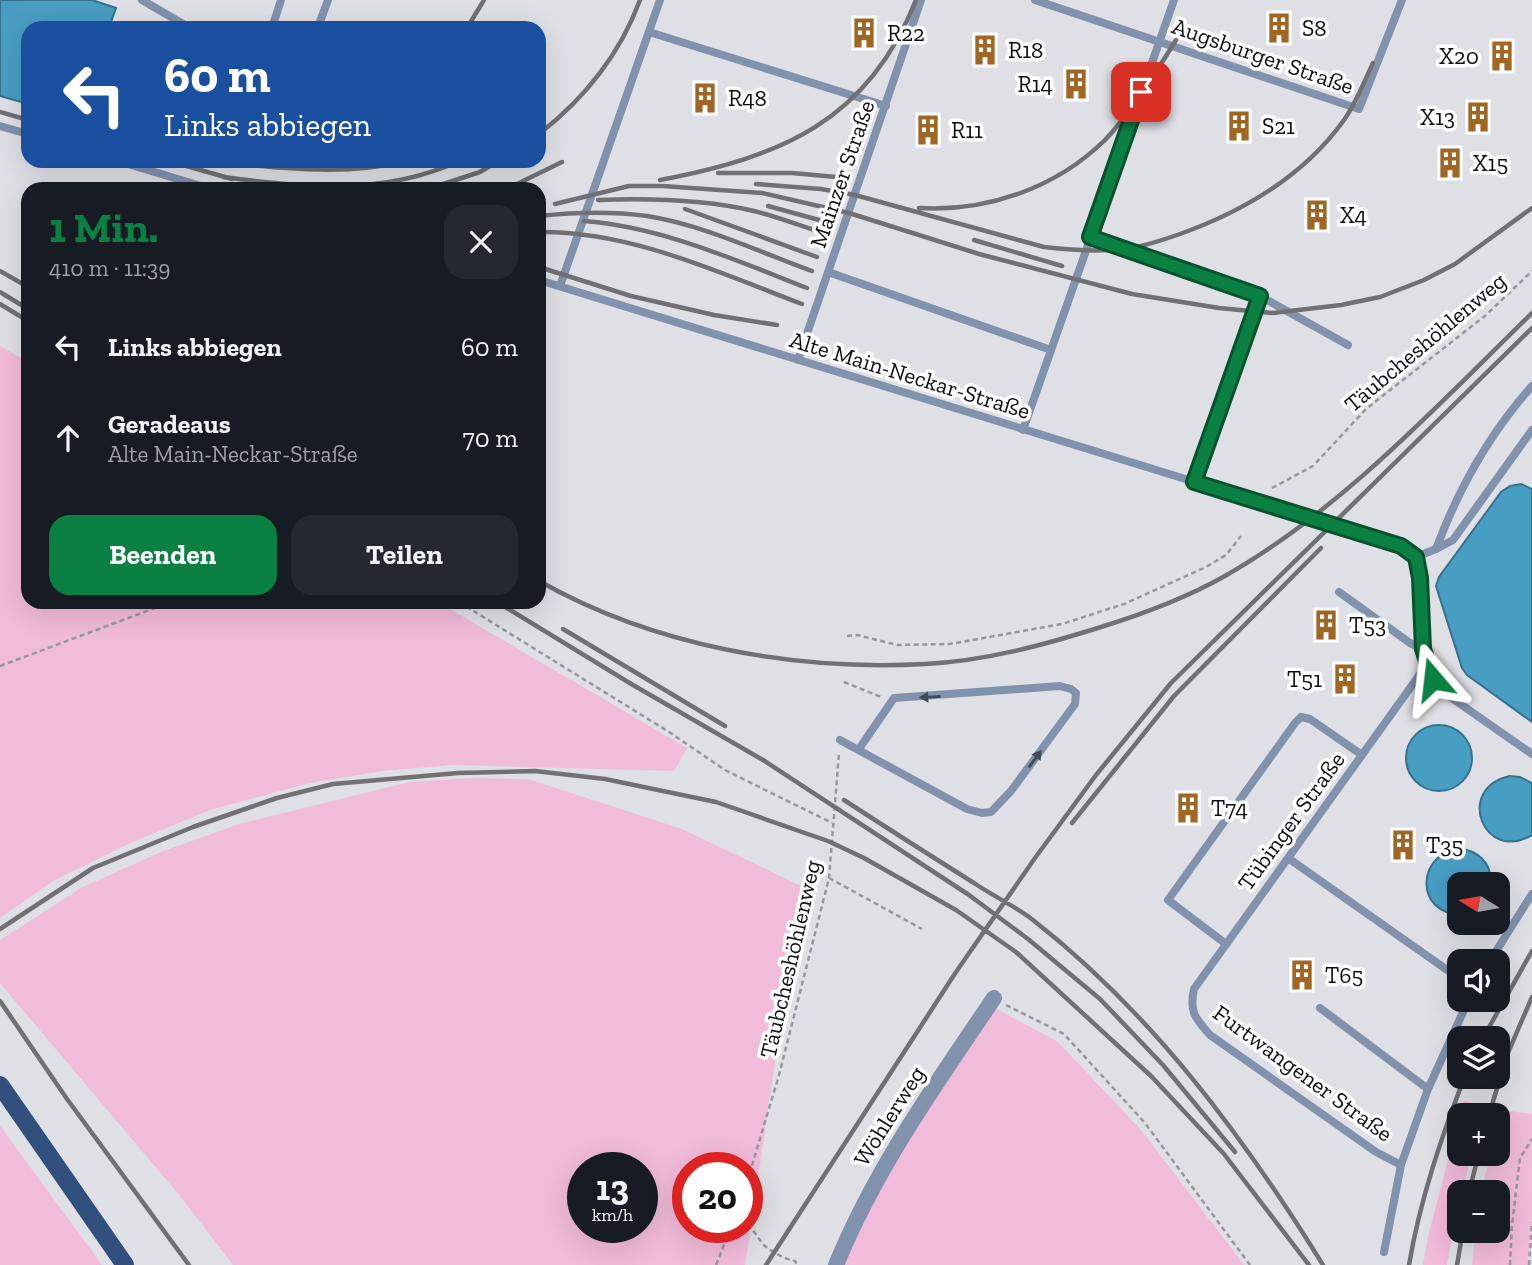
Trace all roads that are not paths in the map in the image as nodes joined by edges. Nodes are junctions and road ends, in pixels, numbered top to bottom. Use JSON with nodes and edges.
{"nodes":[{"id":1,"x":142,"y":0,"type":"edge"},
{"id":2,"x":281,"y":0,"type":"edge"},
{"id":3,"x":328,"y":0,"type":"edge"},
{"id":4,"x":660,"y":0,"type":"edge"},
{"id":5,"x":921,"y":0,"type":"edge"},
{"id":6,"x":1035,"y":0,"type":"edge"},
{"id":7,"x":1174,"y":0,"type":"edge"},
{"id":8,"x":1402,"y":0,"type":"edge"},
{"id":9,"x":178,"y":21,"type":"edge"},
{"id":10,"x":274,"y":21,"type":"edge"},
{"id":11,"x":320,"y":21,"type":"edge"},
{"id":12,"x":649,"y":32,"type":"junction"},
{"id":13,"x":1160,"y":41,"type":"junction"},
{"id":14,"x":886,"y":106,"type":"junction"},
{"id":15,"x":0,"y":126,"type":"edge"},
{"id":16,"x":21,"y":132,"type":"edge"},
{"id":17,"x":141,"y":168,"type":"edge"},
{"id":18,"x":188,"y":182,"type":"edge"},
{"id":19,"x":1090,"y":237,"type":"junction"},
{"id":20,"x":828,"y":272,"type":"junction"},
{"id":21,"x":546,"y":282,"type":"edge"},
{"id":22,"x":560,"y":286,"type":"junction"},
{"id":23,"x":1260,"y":296,"type":"junction"},
{"id":24,"x":1348,"y":345,"type":"dead end"},
{"id":25,"x":1051,"y":350,"type":"junction"},
{"id":26,"x":798,"y":360,"type":"junction"},
{"id":27,"x":1532,"y":386,"type":"edge"},
{"id":28,"x":1023,"y":430,"type":"junction"},
{"id":29,"x":1532,"y":430,"type":"edge"},
{"id":30,"x":1194,"y":482,"type":"junction"},
{"id":31,"x":1436,"y":549,"type":"junction"},
{"id":32,"x":1416,"y":557,"type":"junction"},
{"id":33,"x":1339,"y":592,"type":"dead end"},
{"id":34,"x":1423,"y":649,"type":"junction"},
{"id":35,"x":1428,"y":663,"type":"junction"},
{"id":36,"x":840,"y":740,"type":"road end"},
{"id":37,"x":859,"y":749,"type":"junction"},
{"id":38,"x":1532,"y":754,"type":"edge"},
{"id":39,"x":1362,"y":755,"type":"junction"},
{"id":40,"x":1288,"y":858,"type":"junction"},
{"id":41,"x":1532,"y":894,"type":"edge"},
{"id":42,"x":1226,"y":944,"type":"junction"},
{"id":43,"x":1498,"y":949,"type":"edge"},
{"id":44,"x":1447,"y":970,"type":"edge"},
{"id":45,"x":993,"y":998,"type":"road end"},
{"id":46,"x":1191,"y":1003,"type":"joint"},
{"id":47,"x":1320,"y":1008,"type":"dead end"},
{"id":48,"x":1463,"y":1012,"type":"edge"},
{"id":49,"x":0,"y":1085,"type":"edge"},
{"id":50,"x":1428,"y":1089,"type":"junction"},
{"id":51,"x":1401,"y":1165,"type":"junction"},
{"id":52,"x":1384,"y":1252,"type":"dead end"},
{"id":53,"x":125,"y":1265,"type":"edge"},
{"id":54,"x":836,"y":1265,"type":"edge"}],
"edges":[{"from":1,"to":9,"type":"lane"},
{"from":2,"to":10,"type":"lane"},
{"from":3,"to":11,"type":"lane"},
{"from":4,"to":12,"type":"lane"},
{"from":5,"to":14,"type":"lane","name":"Mainzer Straße"},
{"from":6,"to":13,"type":"lane","name":"Augsburger Straße"},
{"from":7,"to":13,"type":"lane"},
{"from":8,"to":13,"type":"lane","name":"Augsburger Straße"},
{"from":12,"to":14,"type":"lane"},
{"from":12,"to":22,"type":"lane"},
{"from":13,"to":19,"type":"lane"},
{"from":14,"to":20,"type":"lane","name":"Mainzer Straße"},
{"from":15,"to":16,"type":"lane"},
{"from":17,"to":18,"type":"lane"},
{"from":19,"to":23,"type":"lane"},
{"from":19,"to":25,"type":"lane"},
{"from":20,"to":25,"type":"lane"},
{"from":20,"to":26,"type":"lane","name":"Mainzer Straße"},
{"from":21,"to":22,"type":"lane","name":"Alte Main-Neckar-Straße"},
{"from":22,"to":26,"type":"lane","name":"Alte Main-Neckar-Straße"},
{"from":23,"to":24,"type":"lane"},
{"from":23,"to":30,"type":"lane"},
{"from":25,"to":28,"type":"lane"},
{"from":26,"to":28,"type":"lane","name":"Alte Main-Neckar-Straße"},
{"from":27,"to":31,"type":"lane"},
{"from":28,"to":30,"type":"lane","name":"Alte Main-Neckar-Straße"},
{"from":29,"to":31,"type":"lane"},
{"from":30,"to":32,"type":"lane","name":"Alte Main-Neckar-Straße","bridge":true},
{"from":31,"to":32,"type":"lane"},
{"from":32,"to":34,"type":"lane"},
{"from":33,"to":34,"type":"lane"},
{"from":34,"to":35,"type":"lane"},
{"from":35,"to":38,"type":"lane"},
{"from":35,"to":39,"type":"lane","name":"Tübinger Straße"},
{"from":36,"to":37,"type":"lane"},
{"from":37,"to":37,"type":"lane","one_way":true},
{"from":39,"to":40,"type":"lane","name":"Tübinger Straße"},
{"from":39,"to":42,"type":"lane"},
{"from":40,"to":42,"type":"lane","name":"Tübinger Straße"},
{"from":40,"to":44,"type":"lane"},
{"from":41,"to":43,"type":"lane"},
{"from":42,"to":46,"type":"lane","name":"Tübinger Straße"},
{"from":45,"to":54,"type":"street","name":"Wöhlerweg"},
{"from":46,"to":51,"type":"lane","name":"Furtwangener Straße"},
{"from":47,"to":50,"type":"lane"},
{"from":48,"to":50,"type":"lane"},
{"from":49,"to":53,"type":"main road"},
{"from":50,"to":51,"type":"lane"},
{"from":51,"to":52,"type":"lane"}]}
